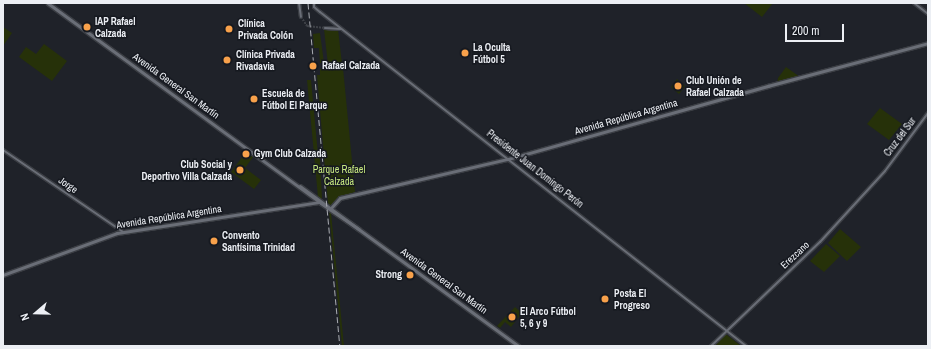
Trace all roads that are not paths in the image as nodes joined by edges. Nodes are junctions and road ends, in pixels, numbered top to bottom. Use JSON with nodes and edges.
{"nodes":[{"id":1,"x":48,"y":3,"type":"edge"},
{"id":2,"x":299,"y":3,"type":"edge"},
{"id":3,"x":314,"y":3,"type":"edge"},
{"id":4,"x":914,"y":3,"type":"edge"},
{"id":5,"x":928,"y":14,"type":"edge"},
{"id":6,"x":301,"y":17,"type":"dead end"},
{"id":7,"x":325,"y":28,"type":"tunnel mouth"},
{"id":8,"x":342,"y":29,"type":"junction"},
{"id":9,"x":928,"y":43,"type":"edge"},
{"id":10,"x":928,"y":113,"type":"edge"},
{"id":11,"x":3,"y":150,"type":"edge"},
{"id":12,"x":508,"y":159,"type":"junction"},
{"id":13,"x":884,"y":171,"type":"joint"},
{"id":14,"x":294,"y":182,"type":"junction"},
{"id":15,"x":319,"y":202,"type":"junction"},
{"id":16,"x":331,"y":208,"type":"junction"},
{"id":17,"x":359,"y":229,"type":"junction"},
{"id":18,"x":123,"y":232,"type":"junction"},
{"id":19,"x":3,"y":275,"type":"edge"},
{"id":20,"x":726,"y":330,"type":"junction"},
{"id":21,"x":519,"y":346,"type":"edge"},
{"id":22,"x":711,"y":346,"type":"edge"},
{"id":23,"x":746,"y":346,"type":"edge"}],
"edges":[{"from":1,"to":14,"type":"main road","name":"Avenida General San Martín"},
{"from":2,"to":6,"type":"street"},
{"from":3,"to":8,"type":"street","name":"Presidente Juan Domingo Perón"},
{"from":4,"to":5,"type":"street"},
{"from":7,"to":8,"type":"street"},
{"from":8,"to":12,"type":"street","name":"Presidente Juan Domingo Perón"},
{"from":9,"to":12,"type":"main road","name":"Avenida República Argentina"},
{"from":10,"to":13,"type":"street","name":"Cruz del Sur"},
{"from":11,"to":18,"type":"street","name":"Jorge"},
{"from":12,"to":16,"type":"main road","name":"Avenida República Argentina"},
{"from":12,"to":20,"type":"street","name":"Presidente Juan Domingo Perón"},
{"from":13,"to":20,"type":"street","name":"Erezcano"},
{"from":14,"to":15,"type":"main road","name":"Avenida General San Martín"},
{"from":14,"to":16,"type":"main road","name":"Avenida General San Martín"},
{"from":15,"to":17,"type":"main road","name":"Avenida General San Martín"},
{"from":15,"to":18,"type":"main road","name":"Avenida República Argentina"},
{"from":16,"to":17,"type":"main road","name":"Avenida General San Martín"},
{"from":17,"to":21,"type":"main road","name":"Avenida General San Martín"},
{"from":18,"to":19,"type":"main road","name":"Avenida República Argentina"},
{"from":20,"to":22,"type":"street","name":"Erezcano"},
{"from":20,"to":23,"type":"street","name":"Presidente Juan Domingo Perón"}]}
